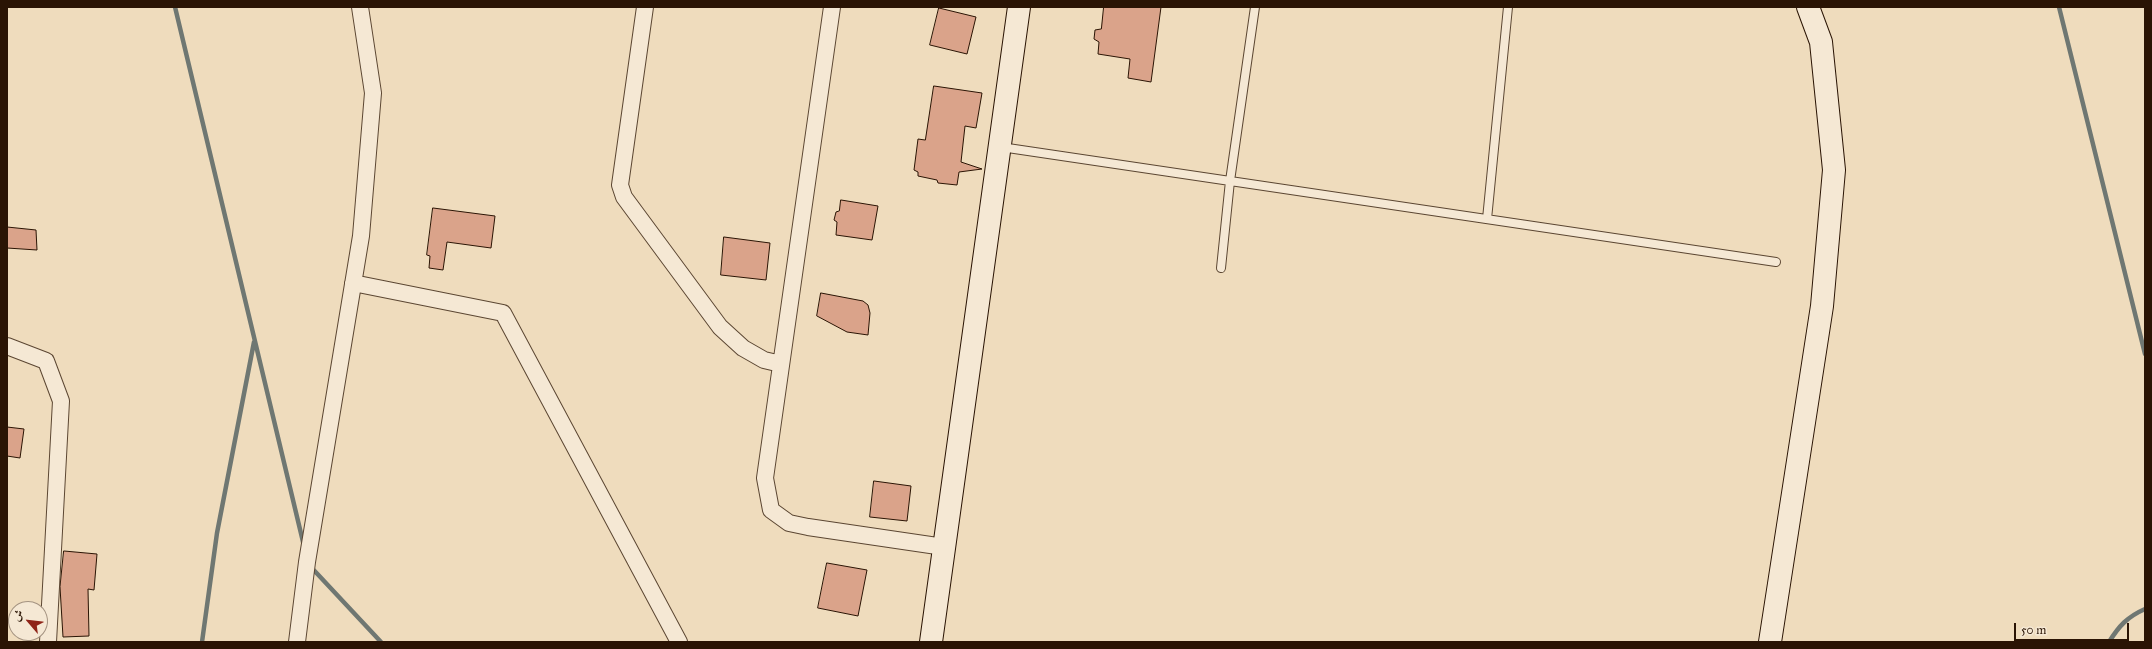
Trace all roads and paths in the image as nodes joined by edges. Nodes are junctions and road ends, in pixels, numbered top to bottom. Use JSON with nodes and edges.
{"nodes":[{"id":1,"x":360,"y":7,"type":"edge"},
{"id":2,"x":645,"y":7,"type":"edge"},
{"id":3,"x":832,"y":7,"type":"edge"},
{"id":4,"x":1019,"y":7,"type":"edge"},
{"id":5,"x":1255,"y":7,"type":"edge"},
{"id":6,"x":1508,"y":7,"type":"edge"},
{"id":7,"x":1808,"y":7,"type":"edge"},
{"id":8,"x":1000,"y":147,"type":"junction"},
{"id":9,"x":1230,"y":181,"type":"junction"},
{"id":10,"x":1487,"y":219,"type":"junction"},
{"id":11,"x":1776,"y":262,"type":"dead end"},
{"id":12,"x":1220,"y":268,"type":"dead end"},
{"id":13,"x":353,"y":283,"type":"junction"},
{"id":14,"x":7,"y":346,"type":"edge"},
{"id":15,"x":781,"y":364,"type":"junction"},
{"id":16,"x":944,"y":547,"type":"junction"},
{"id":17,"x":48,"y":642,"type":"edge"},
{"id":18,"x":297,"y":642,"type":"edge"},
{"id":19,"x":679,"y":642,"type":"edge"},
{"id":20,"x":931,"y":642,"type":"edge"},
{"id":21,"x":1770,"y":642,"type":"edge"}],
"edges":[{"from":1,"to":13,"type":"street"},
{"from":2,"to":15,"type":"street"},
{"from":3,"to":15,"type":"street"},
{"from":4,"to":8,"type":"street"},
{"from":5,"to":9,"type":"lane"},
{"from":6,"to":10,"type":"lane"},
{"from":7,"to":21,"type":"street"},
{"from":8,"to":9,"type":"lane"},
{"from":8,"to":16,"type":"street"},
{"from":9,"to":10,"type":"lane"},
{"from":9,"to":12,"type":"lane"},
{"from":10,"to":11,"type":"lane"},
{"from":13,"to":18,"type":"street"},
{"from":13,"to":19,"type":"street"},
{"from":14,"to":17,"type":"street"},
{"from":15,"to":16,"type":"street"},
{"from":16,"to":20,"type":"street"}]}
